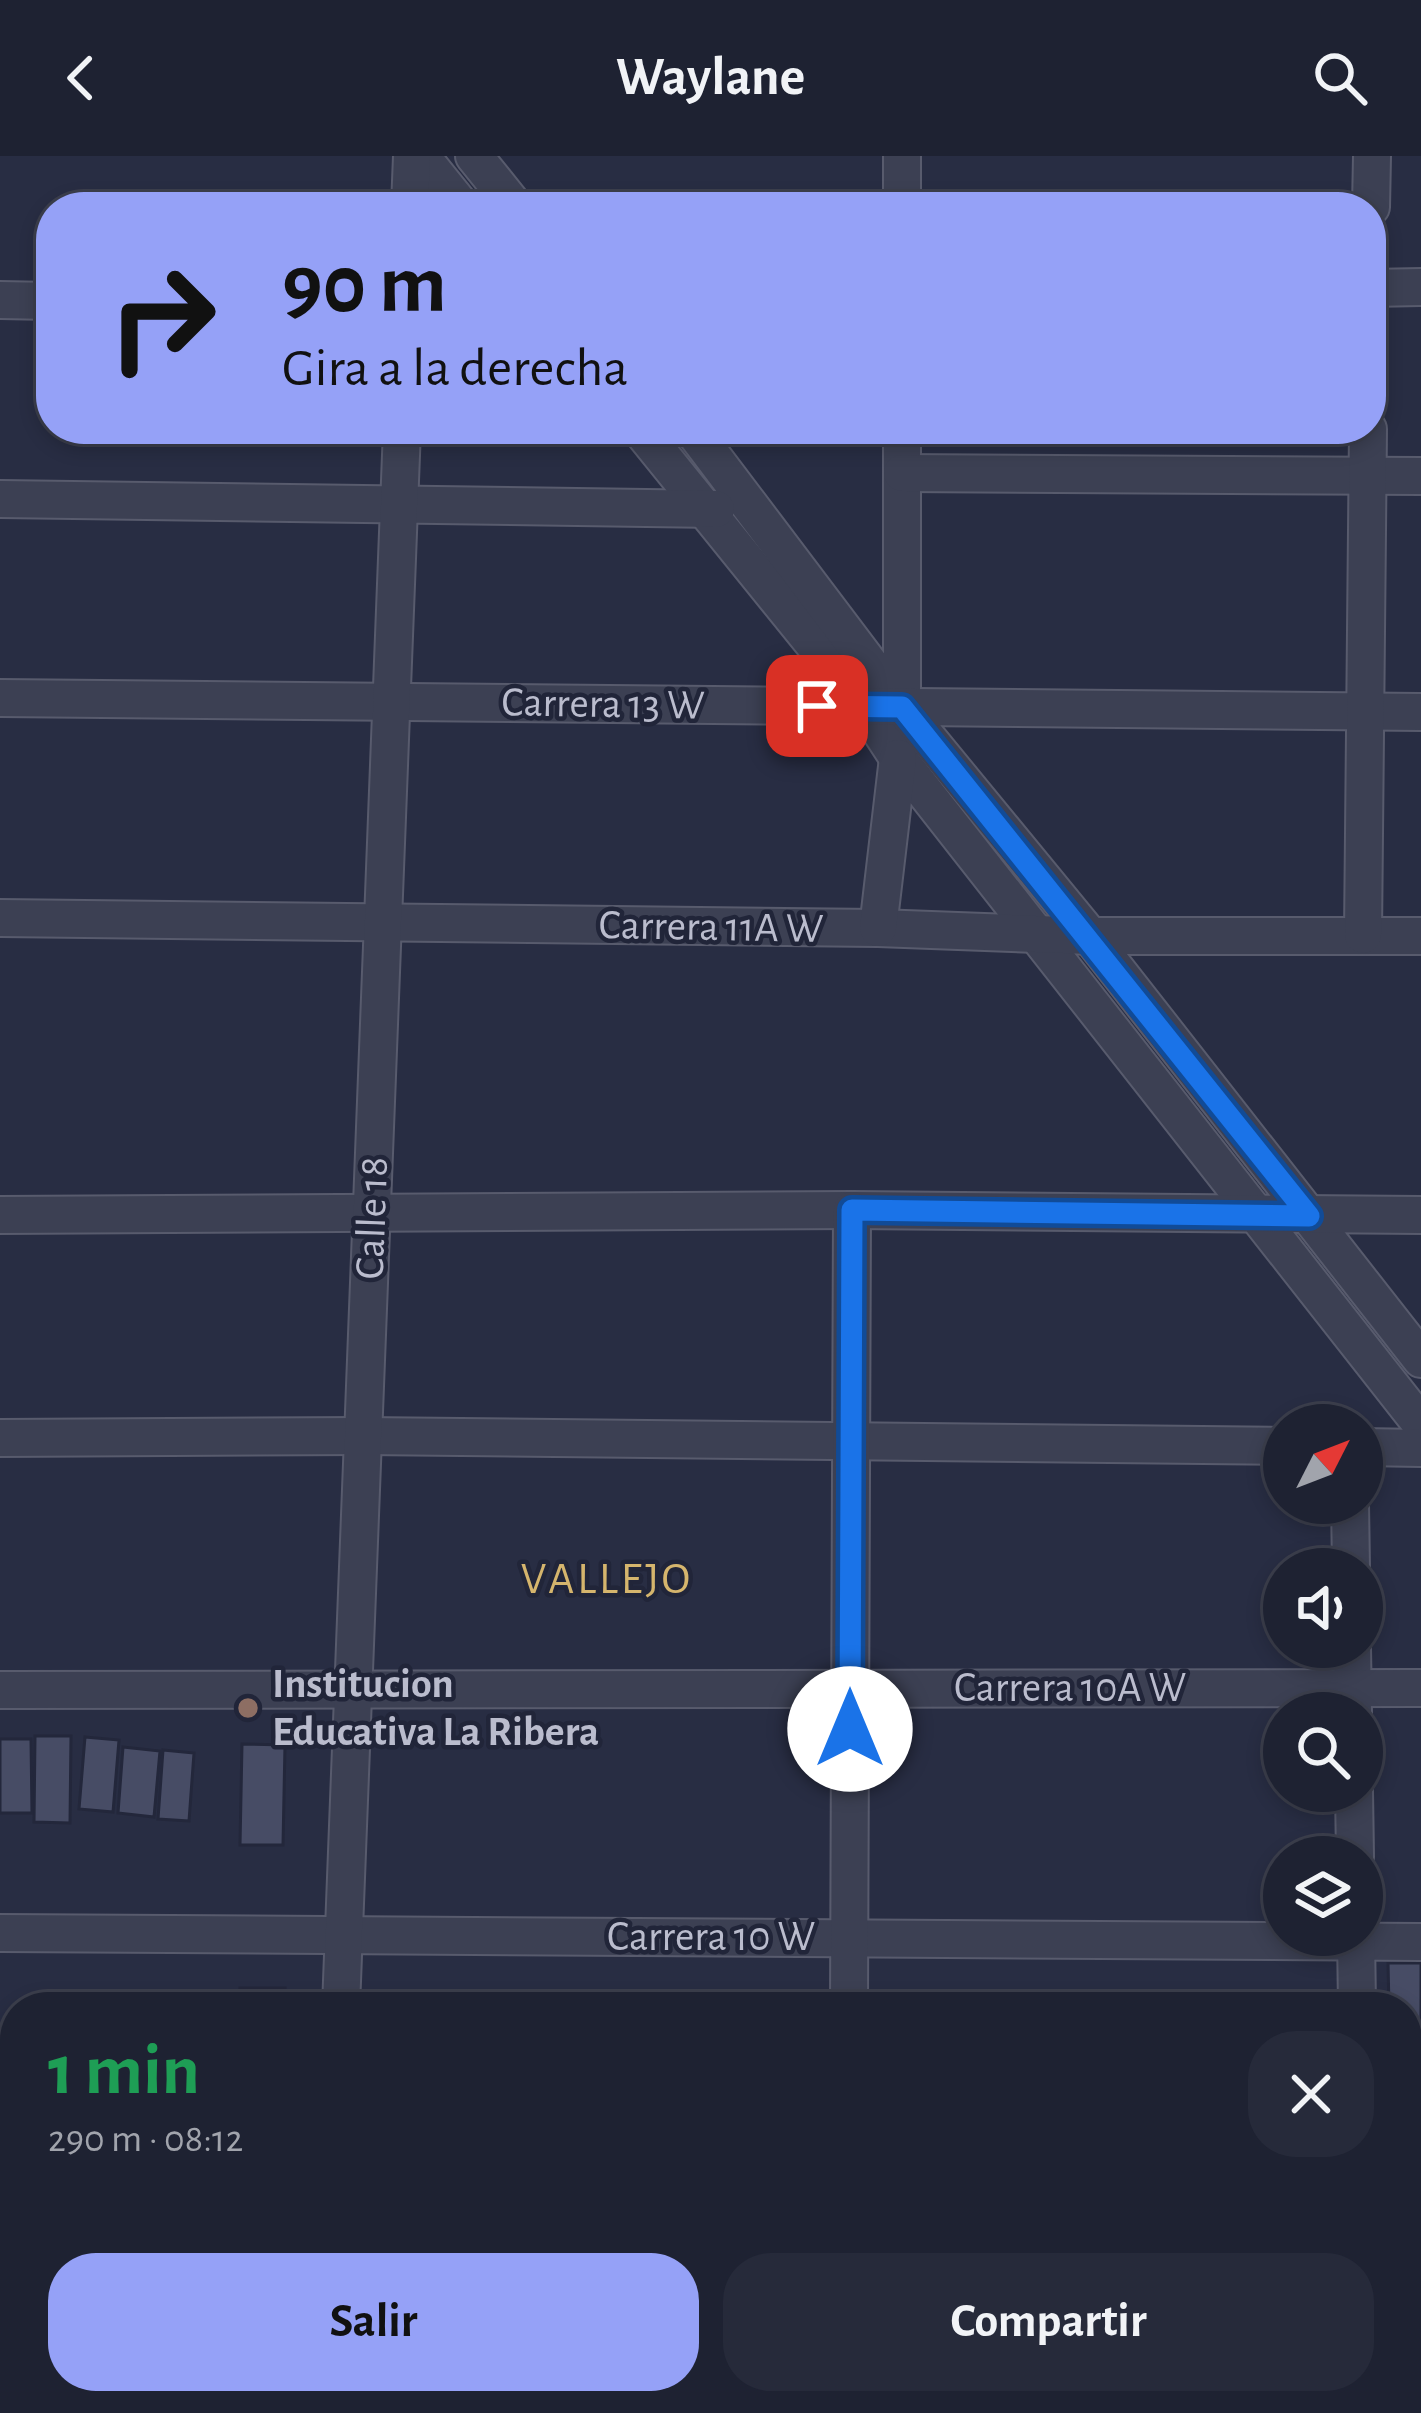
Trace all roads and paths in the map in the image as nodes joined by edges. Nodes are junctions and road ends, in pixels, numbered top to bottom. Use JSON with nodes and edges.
{"nodes":[{"id":1,"x":417,"y":156,"type":"edge"},
{"id":2,"x":474,"y":156,"type":"edge"},
{"id":3,"x":902,"y":156,"type":"edge"},
{"id":4,"x":1372,"y":156,"type":"edge"},
{"id":5,"x":412,"y":192,"type":"edge"},
{"id":6,"x":449,"y":192,"type":"edge"},
{"id":7,"x":503,"y":192,"type":"edge"},
{"id":8,"x":902,"y":192,"type":"edge"},
{"id":9,"x":1371,"y":192,"type":"edge"},
{"id":10,"x":1421,"y":287,"type":"edge"},
{"id":11,"x":1386,"y":288,"type":"edge"},
{"id":12,"x":0,"y":300,"type":"edge"},
{"id":13,"x":36,"y":301,"type":"edge"},
{"id":14,"x":401,"y":444,"type":"edge"},
{"id":15,"x":652,"y":444,"type":"edge"},
{"id":16,"x":704,"y":444,"type":"edge"},
{"id":17,"x":902,"y":444,"type":"edge"},
{"id":18,"x":1368,"y":444,"type":"edge"},
{"id":19,"x":902,"y":473,"type":"junction"},
{"id":20,"x":1368,"y":476,"type":"junction"},
{"id":21,"x":1421,"y":476,"type":"edge"},
{"id":22,"x":0,"y":499,"type":"edge"},
{"id":23,"x":399,"y":505,"type":"junction"},
{"id":24,"x":702,"y":508,"type":"junction"},
{"id":25,"x":757,"y":512,"type":"junction"},
{"id":26,"x":0,"y":698,"type":"edge"},
{"id":27,"x":392,"y":702,"type":"junction"},
{"id":28,"x":864,"y":706,"type":"junction"},
{"id":29,"x":902,"y":707,"type":"junction"},
{"id":30,"x":1365,"y":711,"type":"junction"},
{"id":31,"x":1421,"y":712,"type":"edge"},
{"id":32,"x":898,"y":758,"type":"junction"},
{"id":33,"x":0,"y":918,"type":"edge"},
{"id":34,"x":383,"y":923,"type":"junction"},
{"id":35,"x":878,"y":928,"type":"junction"},
{"id":36,"x":1036,"y":934,"type":"junction"},
{"id":37,"x":1363,"y":935,"type":"junction"},
{"id":38,"x":1090,"y":936,"type":"junction"},
{"id":39,"x":1421,"y":936,"type":"edge"},
{"id":40,"x":852,"y":1210,"type":"junction"},
{"id":41,"x":372,"y":1212,"type":"junction"},
{"id":42,"x":1255,"y":1212,"type":"junction"},
{"id":43,"x":0,"y":1214,"type":"edge"},
{"id":44,"x":1421,"y":1215,"type":"edge"},
{"id":45,"x":1309,"y":1216,"type":"junction"},
{"id":46,"x":1421,"y":1359,"type":"edge"},
{"id":47,"x":1421,"y":1424,"type":"edge"},
{"id":48,"x":364,"y":1436,"type":"junction"},
{"id":49,"x":0,"y":1438,"type":"edge"},
{"id":50,"x":851,"y":1443,"type":"junction"},
{"id":51,"x":1263,"y":1446,"type":"edge"},
{"id":52,"x":1383,"y":1447,"type":"edge"},
{"id":53,"x":1421,"y":1448,"type":"edge"},
{"id":54,"x":354,"y":1688,"type":"junction"},
{"id":55,"x":850,"y":1688,"type":"junction"},
{"id":56,"x":1421,"y":1688,"type":"edge"},
{"id":57,"x":0,"y":1690,"type":"edge"},
{"id":58,"x":1383,"y":1695,"type":"edge"},
{"id":59,"x":1263,"y":1698,"type":"edge"},
{"id":60,"x":0,"y":1933,"type":"edge"},
{"id":61,"x":344,"y":1935,"type":"junction"},
{"id":62,"x":849,"y":1937,"type":"junction"},
{"id":63,"x":1263,"y":1937,"type":"edge"},
{"id":64,"x":1383,"y":1939,"type":"edge"},
{"id":65,"x":1421,"y":1942,"type":"edge"},
{"id":66,"x":1356,"y":1956,"type":"edge"},
{"id":67,"x":342,"y":1992,"type":"edge"},
{"id":68,"x":849,"y":1992,"type":"edge"},
{"id":69,"x":1357,"y":1992,"type":"edge"}],
"edges":[{"from":1,"to":5,"type":"street"},
{"from":1,"to":6,"type":"street"},
{"from":2,"to":7,"type":"street"},
{"from":3,"to":8,"type":"street"},
{"from":4,"to":9,"type":"street"},
{"from":10,"to":11,"type":"street"},
{"from":12,"to":13,"type":"street"},
{"from":14,"to":23,"type":"street","name":"Calle 18"},
{"from":15,"to":24,"type":"street"},
{"from":16,"to":25,"type":"street"},
{"from":17,"to":19,"type":"street"},
{"from":18,"to":20,"type":"street"},
{"from":19,"to":20,"type":"street"},
{"from":19,"to":29,"type":"street"},
{"from":20,"to":21,"type":"street"},
{"from":20,"to":30,"type":"street"},
{"from":22,"to":23,"type":"street"},
{"from":23,"to":24,"type":"street"},
{"from":23,"to":27,"type":"street","name":"Calle 18"},
{"from":24,"to":25,"type":"street"},
{"from":24,"to":28,"type":"street"},
{"from":25,"to":29,"type":"street"},
{"from":26,"to":27,"type":"street","name":"Carrera 13 W"},
{"from":27,"to":28,"type":"street","name":"Carrera 13 W"},
{"from":27,"to":34,"type":"street","name":"Calle 18"},
{"from":28,"to":29,"type":"street","name":"Carrera 13 W"},
{"from":28,"to":32,"type":"street"},
{"from":29,"to":30,"type":"street","name":"Carrera 13 W"},
{"from":29,"to":38,"type":"street"},
{"from":30,"to":31,"type":"street","name":"Carrera 13 W"},
{"from":30,"to":37,"type":"street"},
{"from":32,"to":35,"type":"street"},
{"from":32,"to":36,"type":"street"},
{"from":33,"to":34,"type":"street","name":"Carrera 11A W"},
{"from":34,"to":35,"type":"street","name":"Carrera 11A W"},
{"from":34,"to":41,"type":"street","name":"Calle 18"},
{"from":35,"to":36,"type":"street","name":"Carrera 11A W"},
{"from":36,"to":38,"type":"street","name":"Carrera 11A W"},
{"from":36,"to":42,"type":"street"},
{"from":37,"to":38,"type":"street","name":"Carrera 11A W"},
{"from":37,"to":39,"type":"street","name":"Carrera 11A W"},
{"from":38,"to":45,"type":"street"},
{"from":40,"to":41,"type":"street"},
{"from":40,"to":42,"type":"street"},
{"from":40,"to":50,"type":"street"},
{"from":41,"to":43,"type":"street"},
{"from":41,"to":48,"type":"street","name":"Calle 18"},
{"from":42,"to":45,"type":"street"},
{"from":42,"to":47,"type":"street"},
{"from":44,"to":45,"type":"street"},
{"from":45,"to":46,"type":"street"},
{"from":48,"to":49,"type":"street"},
{"from":48,"to":50,"type":"street"},
{"from":48,"to":54,"type":"street","name":"Calle 18"},
{"from":50,"to":51,"type":"street"},
{"from":50,"to":55,"type":"street"},
{"from":52,"to":53,"type":"street"},
{"from":54,"to":55,"type":"street","name":"Carrera 10A W"},
{"from":54,"to":57,"type":"street","name":"Carrera 10A W"},
{"from":54,"to":61,"type":"street","name":"Calle 18"},
{"from":55,"to":59,"type":"street","name":"Carrera 10A W"},
{"from":55,"to":62,"type":"street"},
{"from":56,"to":58,"type":"street","name":"Carrera 10A W"},
{"from":60,"to":61,"type":"street","name":"Carrera 10 W"},
{"from":61,"to":62,"type":"street","name":"Carrera 10 W"},
{"from":61,"to":67,"type":"street","name":"Calle 18"},
{"from":62,"to":63,"type":"street","name":"Carrera 10 W"},
{"from":62,"to":68,"type":"street"},
{"from":64,"to":65,"type":"street","name":"Carrera 10 W"},
{"from":66,"to":69,"type":"street"}]}
